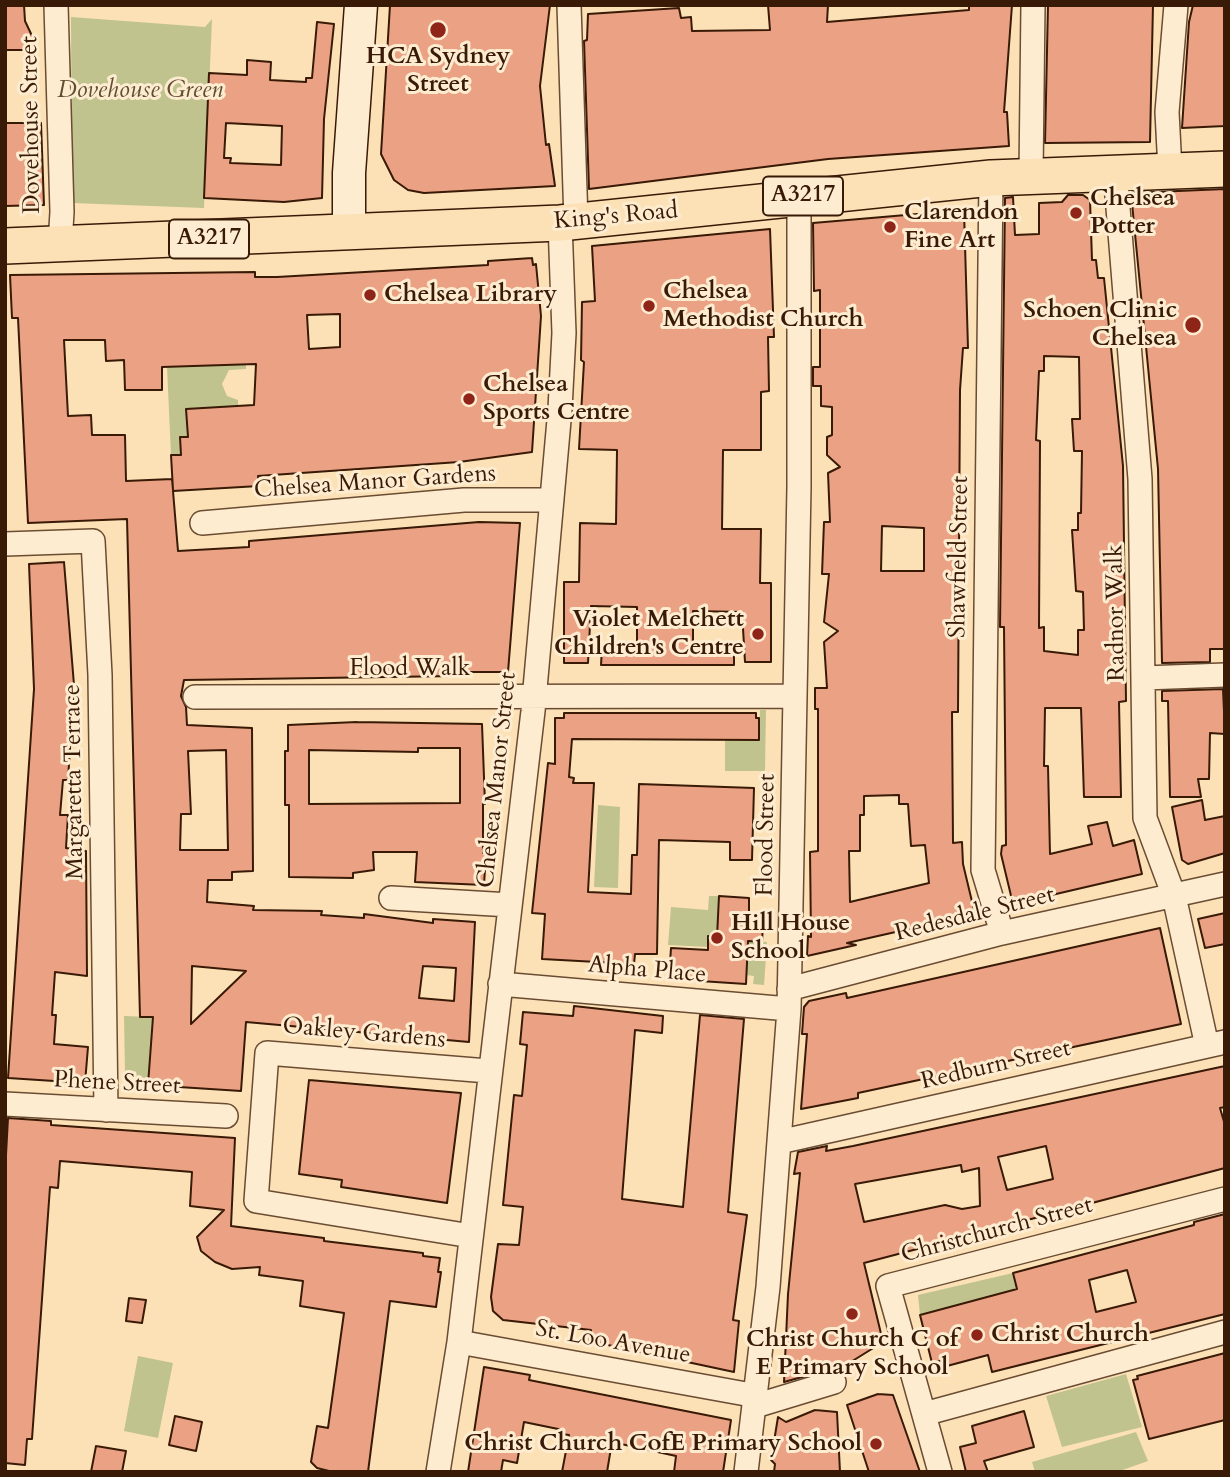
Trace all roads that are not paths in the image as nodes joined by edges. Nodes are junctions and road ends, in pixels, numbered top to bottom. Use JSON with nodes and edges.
{"nodes":[{"id":1,"x":56,"y":5,"type":"edge"},
{"id":2,"x":362,"y":5,"type":"edge"},
{"id":3,"x":569,"y":5,"type":"edge"},
{"id":4,"x":1033,"y":5,"type":"edge"},
{"id":5,"x":1176,"y":5,"type":"edge"},
{"id":6,"x":1225,"y":169,"type":"edge"},
{"id":7,"x":1170,"y":170,"type":"junction"},
{"id":8,"x":1115,"y":171,"type":"junction"},
{"id":9,"x":1031,"y":175,"type":"junction"},
{"id":10,"x":991,"y":178,"type":"junction"},
{"id":11,"x":799,"y":197,"type":"junction"},
{"id":12,"x":568,"y":222,"type":"junction"},
{"id":13,"x":349,"y":231,"type":"junction"},
{"id":14,"x":60,"y":244,"type":"junction"},
{"id":15,"x":5,"y":246,"type":"edge"},
{"id":16,"x":552,"y":500,"type":"junction"},
{"id":17,"x":202,"y":523,"type":"dead end"},
{"id":18,"x":5,"y":544,"type":"edge"},
{"id":19,"x":1225,"y":675,"type":"edge"},
{"id":20,"x":1144,"y":678,"type":"junction"},
{"id":21,"x":534,"y":695,"type":"junction"},
{"id":22,"x":794,"y":696,"type":"junction"},
{"id":23,"x":195,"y":697,"type":"dead end"},
{"id":24,"x":1225,"y":884,"type":"edge"},
{"id":25,"x":1174,"y":896,"type":"junction"},
{"id":26,"x":391,"y":898,"type":"dead end"},
{"id":27,"x":510,"y":905,"type":"junction"},
{"id":28,"x":1002,"y":933,"type":"junction"},
{"id":29,"x":500,"y":984,"type":"junction"},
{"id":30,"x":789,"y":999,"type":"junction"},
{"id":31,"x":1216,"y":1044,"type":"edge"},
{"id":32,"x":488,"y":1071,"type":"junction"},
{"id":33,"x":5,"y":1104,"type":"edge"},
{"id":34,"x":106,"y":1110,"type":"junction"},
{"id":35,"x":226,"y":1116,"type":"dead end"},
{"id":36,"x":779,"y":1142,"type":"junction"},
{"id":37,"x":1225,"y":1199,"type":"edge"},
{"id":38,"x":471,"y":1236,"type":"junction"},
{"id":39,"x":1225,"y":1332,"type":"edge"},
{"id":40,"x":459,"y":1342,"type":"junction"},
{"id":41,"x":834,"y":1382,"type":"dead end"},
{"id":42,"x":756,"y":1401,"type":"junction"},
{"id":43,"x":924,"y":1414,"type":"junction"},
{"id":44,"x":438,"y":1472,"type":"edge"},
{"id":45,"x":746,"y":1472,"type":"edge"},
{"id":46,"x":940,"y":1472,"type":"edge"}],
"edges":[{"from":1,"to":14,"type":"street","name":"Dovehouse Street"},
{"from":2,"to":13,"type":"main road"},
{"from":3,"to":12,"type":"street","name":"Chelsea Manor Street"},
{"from":4,"to":9,"type":"street"},
{"from":5,"to":7,"type":"street"},
{"from":6,"to":7,"type":"main road","name":"King's Road","number":"A3217"},
{"from":7,"to":8,"type":"main road","name":"King's Road","number":"A3217"},
{"from":8,"to":9,"type":"main road","name":"King's Road","number":"A3217"},
{"from":8,"to":20,"type":"street","name":"Radnor Walk"},
{"from":9,"to":10,"type":"main road","name":"King's Road","number":"A3217"},
{"from":10,"to":11,"type":"main road","name":"King's Road","number":"A3217"},
{"from":10,"to":28,"type":"street","name":"Shawfield Street"},
{"from":11,"to":12,"type":"main road","name":"King's Road","number":"A3217"},
{"from":11,"to":22,"type":"street","name":"Flood Street"},
{"from":12,"to":13,"type":"main road","name":"King's Road","number":"A3217"},
{"from":12,"to":16,"type":"street","name":"Chelsea Manor Street"},
{"from":13,"to":14,"type":"main road","name":"King's Road","number":"A3217"},
{"from":14,"to":15,"type":"main road","name":"King's Road","number":"A3217"},
{"from":16,"to":17,"type":"street","name":"Chelsea Manor Gardens"},
{"from":16,"to":21,"type":"street","name":"Chelsea Manor Street"},
{"from":18,"to":34,"type":"street","name":"Margaretta Terrace"},
{"from":19,"to":20,"type":"street"},
{"from":20,"to":25,"type":"street","name":"Radnor Walk"},
{"from":21,"to":22,"type":"street","name":"Flood Walk"},
{"from":21,"to":23,"type":"street","name":"Flood Walk"},
{"from":21,"to":27,"type":"street","name":"Chelsea Manor Street"},
{"from":22,"to":30,"type":"street","name":"Flood Street"},
{"from":24,"to":25,"type":"street","name":"Redesdale Street"},
{"from":25,"to":28,"type":"street","name":"Redesdale Street"},
{"from":25,"to":31,"type":"street","name":"Radnor Walk"},
{"from":26,"to":27,"type":"street"},
{"from":27,"to":29,"type":"street","name":"Chelsea Manor Street"},
{"from":28,"to":30,"type":"street","name":"Redesdale Street"},
{"from":29,"to":30,"type":"street","name":"Alpha Place"},
{"from":29,"to":32,"type":"street","name":"Chelsea Manor Street"},
{"from":30,"to":36,"type":"street","name":"Flood Street"},
{"from":31,"to":36,"type":"street","name":"Redburn Street"},
{"from":32,"to":38,"type":"street","name":"Chelsea Manor Street"},
{"from":32,"to":38,"type":"street","name":"Oakley Gardens"},
{"from":33,"to":34,"type":"street","name":"Phene Street"},
{"from":34,"to":35,"type":"street","name":"Phene Street"},
{"from":36,"to":42,"type":"street","name":"Flood Street"},
{"from":37,"to":43,"type":"street","name":"Christchurch Street"},
{"from":38,"to":40,"type":"street","name":"Chelsea Manor Street"},
{"from":39,"to":43,"type":"street"},
{"from":40,"to":42,"type":"street","name":"St. Loo Avenue"},
{"from":40,"to":44,"type":"street","name":"Chelsea Manor Street"},
{"from":41,"to":42,"type":"street"},
{"from":42,"to":45,"type":"street","name":"Flood Street"},
{"from":43,"to":46,"type":"street","name":"Christchurch Street"}]}
